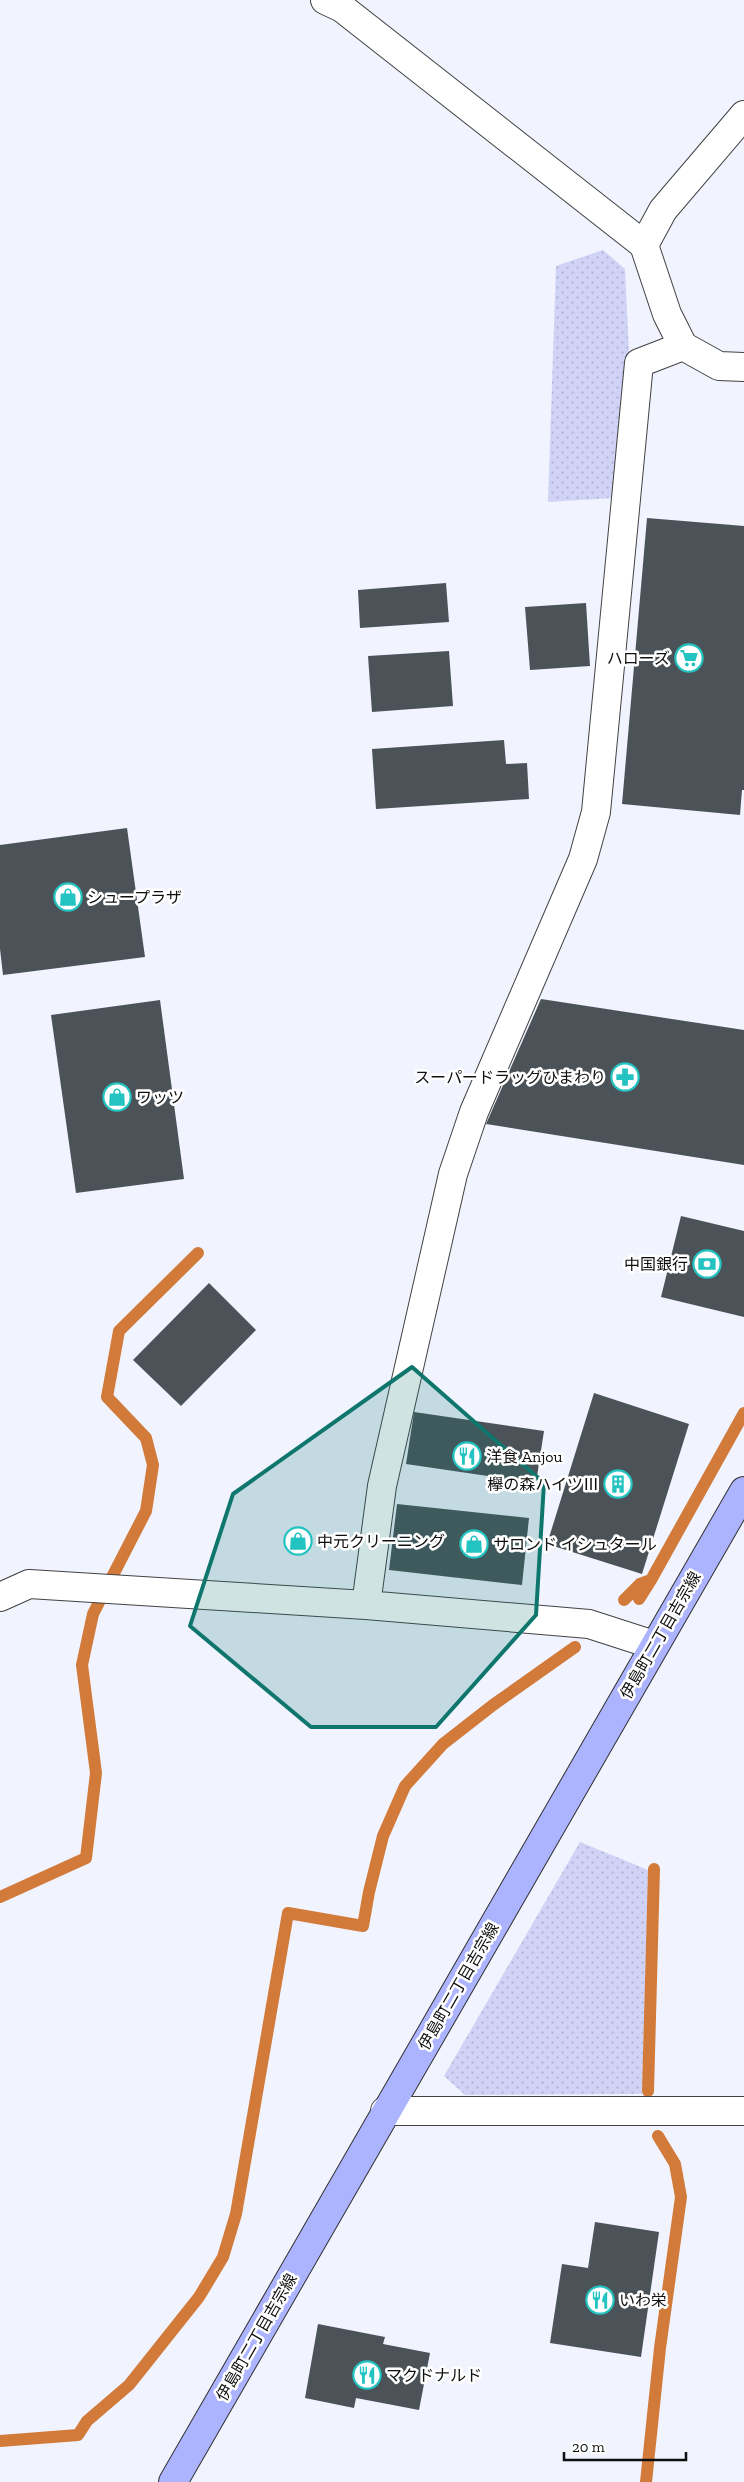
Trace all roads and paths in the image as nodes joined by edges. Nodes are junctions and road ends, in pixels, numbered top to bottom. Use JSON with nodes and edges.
{"nodes":[{"id":1,"x":325,"y":0,"type":"edge"},
{"id":2,"x":744,"y":115,"type":"edge"},
{"id":3,"x":644,"y":245,"type":"junction"},
{"id":4,"x":683,"y":346,"type":"junction"},
{"id":5,"x":744,"y":367,"type":"edge"},
{"id":6,"x":744,"y":1491,"type":"edge"},
{"id":7,"x":0,"y":1597,"type":"edge"},
{"id":8,"x":366,"y":1605,"type":"junction"},
{"id":9,"x":654,"y":1645,"type":"junction"},
{"id":10,"x":385,"y":2111,"type":"junction"},
{"id":11,"x":744,"y":2111,"type":"edge"},
{"id":12,"x":173,"y":2482,"type":"edge"}],
"edges":[{"from":1,"to":3,"type":"street"},
{"from":2,"to":3,"type":"street"},
{"from":3,"to":4,"type":"street"},
{"from":4,"to":5,"type":"street"},
{"from":4,"to":8,"type":"street"},
{"from":6,"to":9,"type":"street","name":"伊島町二丁目吉宗線"},
{"from":7,"to":8,"type":"street"},
{"from":8,"to":9,"type":"street"},
{"from":9,"to":10,"type":"street","name":"伊島町二丁目吉宗線"},
{"from":10,"to":11,"type":"street"},
{"from":10,"to":12,"type":"street","name":"伊島町二丁目吉宗線"}]}
